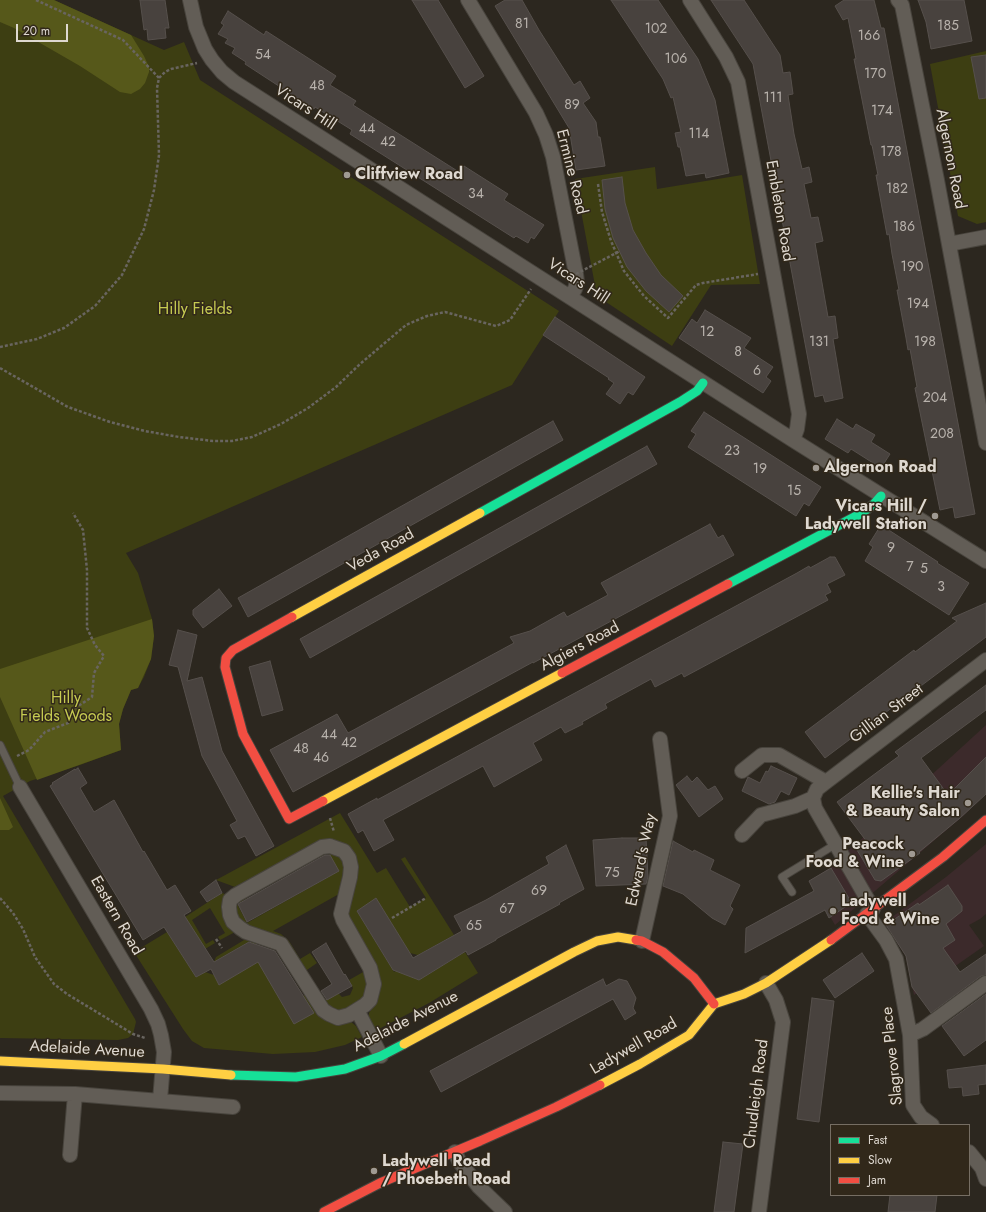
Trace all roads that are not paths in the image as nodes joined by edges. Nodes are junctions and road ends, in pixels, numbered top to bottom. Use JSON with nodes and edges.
{"nodes":[{"id":1,"x":190,"y":0,"type":"edge"},
{"id":2,"x":468,"y":0,"type":"edge"},
{"id":3,"x":690,"y":0,"type":"edge"},
{"id":4,"x":898,"y":0,"type":"edge"},
{"id":5,"x":986,"y":237,"type":"edge"},
{"id":6,"x":949,"y":244,"type":"junction"},
{"id":7,"x":570,"y":297,"type":"junction"},
{"id":8,"x":703,"y":383,"type":"junction"},
{"id":9,"x":793,"y":440,"type":"junction"},
{"id":10,"x":986,"y":443,"type":"edge"},
{"id":11,"x":882,"y":496,"type":"junction"},
{"id":12,"x":986,"y":561,"type":"edge"},
{"id":13,"x":986,"y":660,"type":"edge"},
{"id":14,"x":660,"y":739,"type":"dead end"},
{"id":15,"x":0,"y":745,"type":"edge"},
{"id":16,"x":742,"y":771,"type":"dead end"},
{"id":17,"x":826,"y":782,"type":"junction"},
{"id":18,"x":20,"y":787,"type":"joint"},
{"id":19,"x":813,"y":798,"type":"junction"},
{"id":20,"x":289,"y":819,"type":"joint"},
{"id":21,"x":986,"y":820,"type":"edge"},
{"id":22,"x":742,"y":835,"type":"dead end"},
{"id":23,"x":836,"y":844,"type":"junction"},
{"id":24,"x":792,"y":892,"type":"dead end"},
{"id":25,"x":870,"y":911,"type":"junction"},
{"id":26,"x":642,"y":941,"type":"junction"},
{"id":27,"x":766,"y":983,"type":"junction"},
{"id":28,"x":986,"y":983,"type":"edge"},
{"id":29,"x":714,"y":1004,"type":"junction"},
{"id":30,"x":357,"y":1010,"type":"junction"},
{"id":31,"x":910,"y":1035,"type":"junction"},
{"id":32,"x":381,"y":1056,"type":"junction"},
{"id":33,"x":0,"y":1061,"type":"edge"},
{"id":34,"x":163,"y":1069,"type":"junction"},
{"id":35,"x":0,"y":1093,"type":"edge"},
{"id":36,"x":75,"y":1094,"type":"junction"},
{"id":37,"x":160,"y":1100,"type":"junction"},
{"id":38,"x":233,"y":1107,"type":"dead end"},
{"id":39,"x":930,"y":1124,"type":"edge"},
{"id":40,"x":455,"y":1152,"type":"junction"},
{"id":41,"x":970,"y":1153,"type":"edge"},
{"id":42,"x":70,"y":1155,"type":"dead end"},
{"id":43,"x":986,"y":1179,"type":"edge"},
{"id":44,"x":324,"y":1212,"type":"edge"},
{"id":45,"x":505,"y":1212,"type":"edge"},
{"id":46,"x":759,"y":1212,"type":"edge"}],
"edges":[{"from":1,"to":7,"type":"street","name":"Vicars Hill"},
{"from":2,"to":7,"type":"street","name":"Ermine Road"},
{"from":3,"to":9,"type":"street","name":"Embleton Road"},
{"from":4,"to":6,"type":"street","name":"Algernon Road"},
{"from":5,"to":6,"type":"street"},
{"from":6,"to":10,"type":"street","name":"Algernon Road"},
{"from":7,"to":8,"type":"street","name":"Vicars Hill"},
{"from":8,"to":9,"type":"street","name":"Vicars Hill"},
{"from":8,"to":20,"type":"street","name":"Veda Road"},
{"from":9,"to":11,"type":"street","name":"Vicars Hill"},
{"from":11,"to":12,"type":"street","name":"Vicars Hill"},
{"from":11,"to":20,"type":"street","name":"Algiers Road"},
{"from":13,"to":17,"type":"street","name":"Gillian Street"},
{"from":14,"to":26,"type":"street","name":"Edward's Way"},
{"from":15,"to":18,"type":"lane"},
{"from":16,"to":17,"type":"street"},
{"from":17,"to":19,"type":"street","name":"Gillian Street"},
{"from":18,"to":34,"type":"street","name":"Eastern Road"},
{"from":19,"to":22,"type":"street","name":"Gillian Street"},
{"from":19,"to":23,"type":"street"},
{"from":21,"to":25,"type":"street"},
{"from":23,"to":24,"type":"lane"},
{"from":23,"to":25,"type":"street"},
{"from":25,"to":27,"type":"street"},
{"from":25,"to":31,"type":"street","name":"Slagrove Place"},
{"from":26,"to":29,"type":"street","name":"Adelaide Avenue"},
{"from":26,"to":32,"type":"street","name":"Adelaide Avenue"},
{"from":27,"to":29,"type":"street"},
{"from":27,"to":46,"type":"street","name":"Chudleigh Road"},
{"from":28,"to":31,"type":"street"},
{"from":29,"to":40,"type":"street","name":"Ladywell Road"},
{"from":30,"to":30,"type":"street"},
{"from":30,"to":32,"type":"street"},
{"from":31,"to":39,"type":"street","name":"Slagrove Place"},
{"from":32,"to":34,"type":"street","name":"Adelaide Avenue"},
{"from":33,"to":34,"type":"street","name":"Adelaide Avenue"},
{"from":34,"to":37,"type":"street","name":"Eastern Road"},
{"from":35,"to":36,"type":"street"},
{"from":36,"to":37,"type":"street"},
{"from":36,"to":42,"type":"street"},
{"from":37,"to":38,"type":"street"},
{"from":40,"to":44,"type":"street","name":"Ladywell Road"},
{"from":40,"to":45,"type":"street"},
{"from":41,"to":43,"type":"street"}]}
